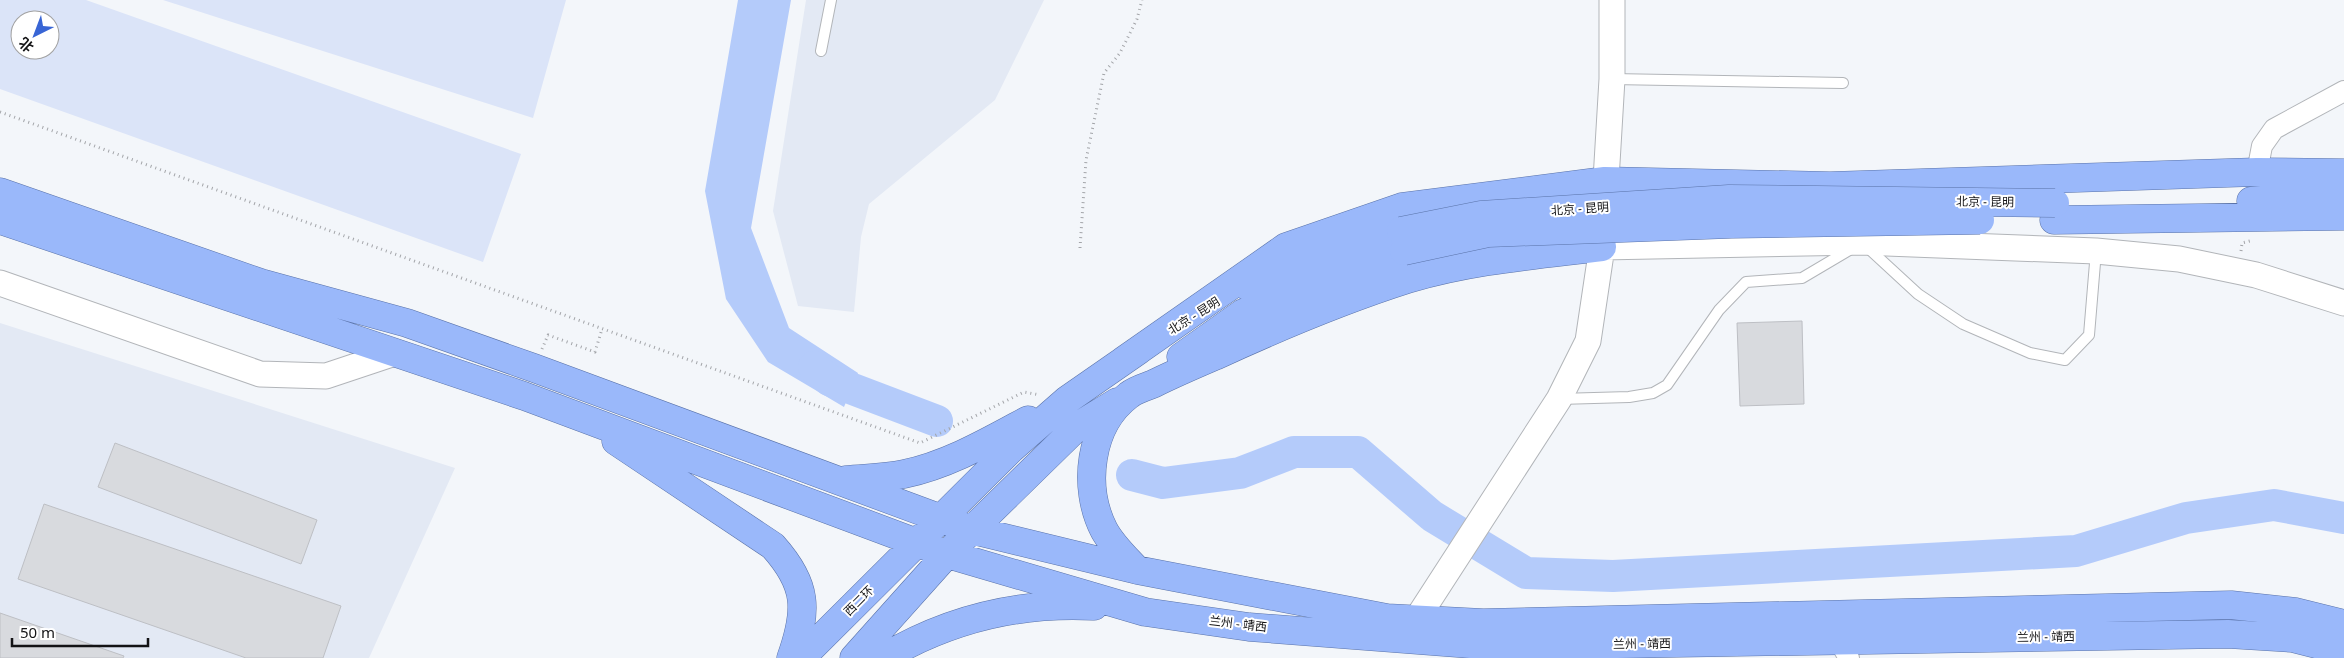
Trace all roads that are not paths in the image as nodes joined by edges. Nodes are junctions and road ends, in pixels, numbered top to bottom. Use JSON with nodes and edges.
{"nodes":[{"id":1,"x":831,"y":0,"type":"edge"},
{"id":2,"x":1612,"y":0,"type":"edge"},
{"id":3,"x":821,"y":51,"type":"dead end"},
{"id":4,"x":1612,"y":79,"type":"junction"},
{"id":5,"x":1843,"y":83,"type":"dead end"},
{"id":6,"x":2344,"y":91,"type":"edge"},
{"id":7,"x":2257,"y":172,"type":"junction"},
{"id":8,"x":2344,"y":173,"type":"edge"},
{"id":9,"x":1605,"y":181,"type":"junction"},
{"id":10,"x":0,"y":192,"type":"edge"},
{"id":11,"x":2344,"y":194,"type":"edge"},
{"id":12,"x":2054,"y":211,"type":"junction"},
{"id":13,"x":2344,"y":216,"type":"edge"},
{"id":14,"x":0,"y":220,"type":"edge"},
{"id":15,"x":1402,"y":241,"type":"junction"},
{"id":16,"x":1862,"y":242,"type":"junction"},
{"id":17,"x":1602,"y":247,"type":"junction"},
{"id":18,"x":2096,"y":251,"type":"junction"},
{"id":19,"x":0,"y":283,"type":"edge"},
{"id":20,"x":2344,"y":303,"type":"edge"},
{"id":21,"x":395,"y":353,"type":"junction"},
{"id":22,"x":1123,"y":361,"type":"junction"},
{"id":23,"x":1129,"y":394,"type":"junction"},
{"id":24,"x":1559,"y":399,"type":"junction"},
{"id":25,"x":1067,"y":400,"type":"junction"},
{"id":26,"x":580,"y":417,"type":"junction"},
{"id":27,"x":838,"y":481,"type":"junction"},
{"id":28,"x":942,"y":518,"type":"junction"},
{"id":29,"x":972,"y":530,"type":"junction"},
{"id":30,"x":918,"y":543,"type":"junction"},
{"id":31,"x":947,"y":554,"type":"junction"},
{"id":32,"x":1137,"y":570,"type":"junction"},
{"id":33,"x":1144,"y":612,"type":"junction"},
{"id":34,"x":1416,"y":620,"type":"junction"},
{"id":35,"x":2344,"y":624,"type":"edge"},
{"id":36,"x":1844,"y":649,"type":"edge"},
{"id":37,"x":2344,"y":651,"type":"edge"},
{"id":38,"x":791,"y":658,"type":"edge"},
{"id":39,"x":801,"y":658,"type":"edge"},
{"id":40,"x":854,"y":658,"type":"edge"},
{"id":41,"x":883,"y":658,"type":"edge"}],
"edges":[{"from":1,"to":3,"type":"lane"},
{"from":2,"to":4,"type":"street"},
{"from":4,"to":5,"type":"lane"},
{"from":4,"to":9,"type":"street"},
{"from":6,"to":7,"type":"street"},
{"from":7,"to":8,"type":"highway"},
{"from":7,"to":9,"type":"highway"},
{"from":9,"to":17,"type":"street"},
{"from":9,"to":22,"type":"highway"},
{"from":10,"to":27,"type":"highway","name":"兰州 - 靖西"},
{"from":11,"to":12,"type":"highway","name":"北京 - 昆明"},
{"from":12,"to":13,"type":"highway","name":"北京 - 昆明"},
{"from":12,"to":15,"type":"highway","name":"北京 - 昆明","bridge":true},
{"from":14,"to":21,"type":"highway"},
{"from":15,"to":22,"type":"highway","name":"北京 - 昆明"},
{"from":15,"to":23,"type":"highway","name":"北京 - 昆明"},
{"from":16,"to":17,"type":"street"},
{"from":16,"to":18,"type":"street"},
{"from":16,"to":18,"type":"lane"},
{"from":16,"to":24,"type":"lane"},
{"from":17,"to":23,"type":"highway"},
{"from":17,"to":24,"type":"street"},
{"from":18,"to":20,"type":"street"},
{"from":19,"to":21,"type":"street"},
{"from":21,"to":26,"type":"highway"},
{"from":22,"to":25,"type":"highway","name":"北京 - 昆明"},
{"from":23,"to":29,"type":"highway","name":"北京 - 昆明"},
{"from":23,"to":32,"type":"highway"},
{"from":24,"to":34,"type":"street"},
{"from":25,"to":27,"type":"highway"},
{"from":25,"to":28,"type":"highway","name":"北京 - 昆明"},
{"from":26,"to":30,"type":"highway","name":"兰州 - 靖西"},
{"from":26,"to":38,"type":"highway"},
{"from":27,"to":28,"type":"highway","name":"兰州 - 靖西"},
{"from":28,"to":29,"type":"highway","name":"兰州 - 靖西"},
{"from":28,"to":30,"type":"highway","name":"北京 - 昆明"},
{"from":29,"to":31,"type":"highway","name":"北京 - 昆明"},
{"from":29,"to":32,"type":"highway","name":"兰州 - 靖西"},
{"from":30,"to":31,"type":"highway","name":"兰州 - 靖西"},
{"from":30,"to":39,"type":"highway","name":"西二环"},
{"from":31,"to":33,"type":"highway","name":"兰州 - 靖西"},
{"from":31,"to":40,"type":"highway"},
{"from":32,"to":34,"type":"highway","name":"兰州 - 靖西"},
{"from":33,"to":36,"type":"highway","name":"兰州 - 靖西"},
{"from":33,"to":41,"type":"highway"},
{"from":34,"to":35,"type":"highway","name":"兰州 - 靖西"},
{"from":36,"to":37,"type":"highway","name":"兰州 - 靖西"}]}
